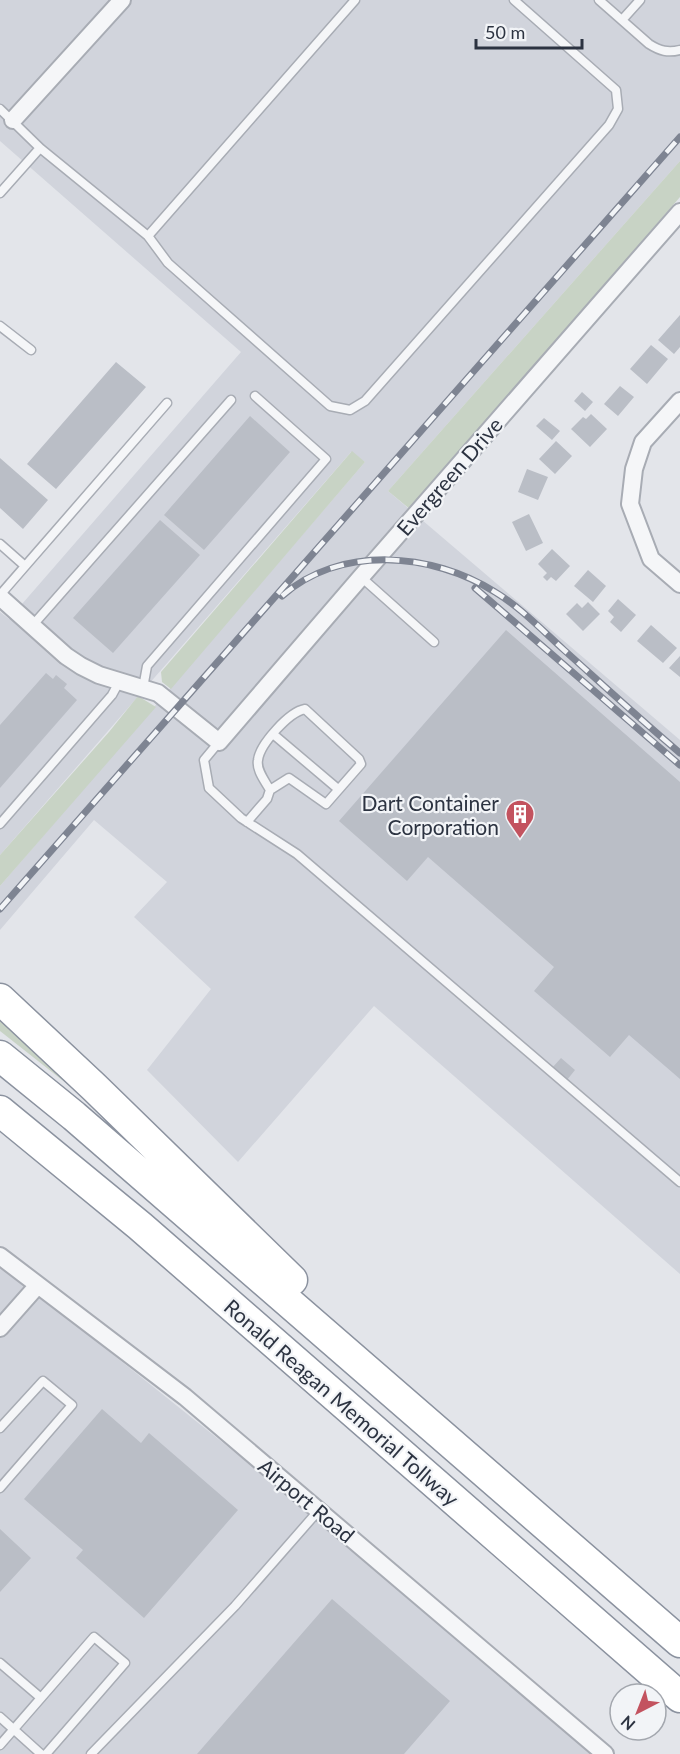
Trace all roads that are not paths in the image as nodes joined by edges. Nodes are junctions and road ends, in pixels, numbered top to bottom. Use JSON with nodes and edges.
{"nodes":[{"id":1,"x":122,"y":0,"type":"edge"},
{"id":2,"x":355,"y":0,"type":"edge"},
{"id":3,"x":514,"y":0,"type":"edge"},
{"id":4,"x":598,"y":0,"type":"edge"},
{"id":5,"x":640,"y":0,"type":"edge"},
{"id":6,"x":622,"y":20,"type":"junction"},
{"id":7,"x":680,"y":50,"type":"edge"},
{"id":8,"x":0,"y":109,"type":"edge"},
{"id":9,"x":13,"y":120,"type":"junction"},
{"id":10,"x":40,"y":148,"type":"junction"},
{"id":11,"x":0,"y":193,"type":"edge"},
{"id":12,"x":680,"y":212,"type":"edge"},
{"id":13,"x":148,"y":236,"type":"junction"},
{"id":14,"x":0,"y":326,"type":"edge"},
{"id":15,"x":31,"y":350,"type":"dead end"},
{"id":16,"x":255,"y":396,"type":"dead end"},
{"id":17,"x":231,"y":400,"type":"dead end"},
{"id":18,"x":680,"y":401,"type":"edge"},
{"id":19,"x":167,"y":403,"type":"dead end"},
{"id":20,"x":0,"y":544,"type":"edge"},
{"id":21,"x":25,"y":566,"type":"junction"},
{"id":22,"x":361,"y":577,"type":"junction"},
{"id":23,"x":680,"y":584,"type":"edge"},
{"id":24,"x":0,"y":596,"type":"edge"},
{"id":25,"x":32,"y":626,"type":"junction"},
{"id":26,"x":434,"y":642,"type":"dead end"},
{"id":27,"x":120,"y":682,"type":"junction"},
{"id":28,"x":143,"y":688,"type":"junction"},
{"id":29,"x":273,"y":734,"type":"junction"},
{"id":30,"x":219,"y":742,"type":"junction"},
{"id":31,"x":338,"y":789,"type":"junction"},
{"id":32,"x":270,"y":790,"type":"junction"},
{"id":33,"x":247,"y":822,"type":"junction"},
{"id":34,"x":0,"y":824,"type":"edge"},
{"id":35,"x":0,"y":999,"type":"edge"},
{"id":36,"x":0,"y":1056,"type":"edge"},
{"id":37,"x":0,"y":1111,"type":"edge"},
{"id":38,"x":0,"y":1125,"type":"edge"},
{"id":39,"x":72,"y":1169,"type":"junction"},
{"id":40,"x":680,"y":1182,"type":"edge"},
{"id":41,"x":0,"y":1256,"type":"edge"},
{"id":42,"x":38,"y":1285,"type":"junction"},
{"id":43,"x":0,"y":1328,"type":"edge"},
{"id":44,"x":364,"y":1367,"type":"junction"},
{"id":45,"x":0,"y":1428,"type":"edge"},
{"id":46,"x":0,"y":1488,"type":"edge"},
{"id":47,"x":319,"y":1510,"type":"junction"},
{"id":48,"x":680,"y":1642,"type":"edge"},
{"id":49,"x":0,"y":1663,"type":"edge"},
{"id":50,"x":680,"y":1697,"type":"edge"},
{"id":51,"x":41,"y":1698,"type":"junction"},
{"id":52,"x":0,"y":1717,"type":"edge"},
{"id":53,"x":14,"y":1729,"type":"junction"},
{"id":54,"x":0,"y":1746,"type":"edge"},
{"id":55,"x":43,"y":1754,"type":"edge"},
{"id":56,"x":91,"y":1754,"type":"edge"},
{"id":57,"x":605,"y":1754,"type":"edge"}],
"edges":[{"from":1,"to":9,"type":"street"},
{"from":2,"to":13,"type":"lane"},
{"from":3,"to":13,"type":"lane"},
{"from":4,"to":6,"type":"lane"},
{"from":5,"to":6,"type":"lane"},
{"from":6,"to":7,"type":"lane"},
{"from":8,"to":9,"type":"lane"},
{"from":9,"to":10,"type":"lane"},
{"from":10,"to":11,"type":"lane"},
{"from":10,"to":13,"type":"lane"},
{"from":12,"to":22,"type":"street","name":"Evergreen Drive"},
{"from":14,"to":15,"type":"lane"},
{"from":16,"to":28,"type":"lane"},
{"from":17,"to":25,"type":"lane"},
{"from":18,"to":23,"type":"street"},
{"from":19,"to":21,"type":"lane"},
{"from":20,"to":21,"type":"lane"},
{"from":21,"to":24,"type":"lane"},
{"from":22,"to":26,"type":"lane"},
{"from":22,"to":30,"type":"street","name":"Evergreen Drive"},
{"from":24,"to":25,"type":"street"},
{"from":25,"to":27,"type":"street"},
{"from":27,"to":28,"type":"street"},
{"from":27,"to":34,"type":"lane"},
{"from":28,"to":30,"type":"street"},
{"from":29,"to":31,"type":"lane"},
{"from":29,"to":31,"type":"lane"},
{"from":29,"to":32,"type":"lane"},
{"from":30,"to":33,"type":"lane"},
{"from":31,"to":32,"type":"lane"},
{"from":32,"to":33,"type":"lane"},
{"from":33,"to":40,"type":"lane"},
{"from":35,"to":44,"type":"highway"},
{"from":36,"to":44,"type":"highway","name":"Ronald Reagan Memorial Tollway"},
{"from":37,"to":39,"type":"highway","name":"Ronald Reagan Memorial Tollway"},
{"from":38,"to":39,"type":"highway"},
{"from":39,"to":50,"type":"highway","name":"Ronald Reagan Memorial Tollway"},
{"from":41,"to":42,"type":"street","name":"Airport Road"},
{"from":42,"to":43,"type":"street"},
{"from":42,"to":47,"type":"street","name":"Airport Road"},
{"from":44,"to":48,"type":"highway","name":"Ronald Reagan Memorial Tollway"},
{"from":45,"to":46,"type":"lane"},
{"from":47,"to":56,"type":"lane"},
{"from":47,"to":57,"type":"street","name":"Airport Road"},
{"from":49,"to":51,"type":"lane"},
{"from":51,"to":53,"type":"lane"},
{"from":51,"to":55,"type":"lane"},
{"from":52,"to":53,"type":"lane"},
{"from":53,"to":54,"type":"lane"},
{"from":53,"to":55,"type":"lane"}]}
